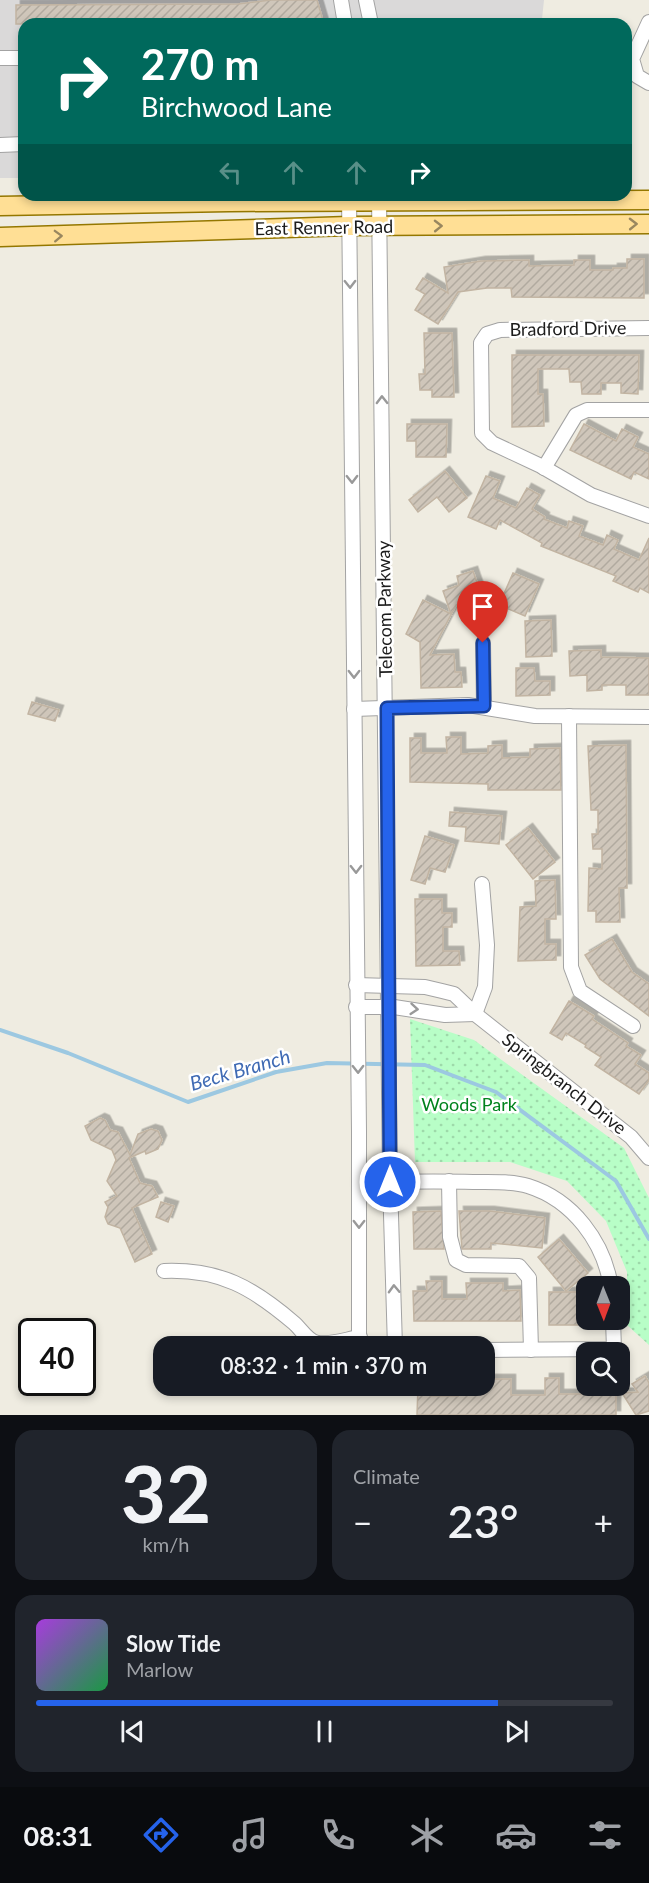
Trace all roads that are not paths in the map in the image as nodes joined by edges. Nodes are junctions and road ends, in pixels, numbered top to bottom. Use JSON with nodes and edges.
{"nodes":[{"id":1,"x":341,"y":0,"type":"edge"},
{"id":2,"x":366,"y":0,"type":"edge"},
{"id":3,"x":344,"y":18,"type":"edge"},
{"id":4,"x":370,"y":18,"type":"edge"},
{"id":5,"x":649,"y":22,"type":"edge"},
{"id":6,"x":0,"y":58,"type":"edge"},
{"id":7,"x":18,"y":58,"type":"edge"},
{"id":8,"x":649,"y":83,"type":"edge"},
{"id":9,"x":18,"y":144,"type":"edge"},
{"id":10,"x":0,"y":145,"type":"edge"},
{"id":11,"x":632,"y":200,"type":"edge"},
{"id":12,"x":649,"y":200,"type":"edge"},
{"id":13,"x":269,"y":201,"type":"edge"},
{"id":14,"x":349,"y":201,"type":"edge"},
{"id":15,"x":379,"y":201,"type":"edge"},
{"id":16,"x":0,"y":206,"type":"edge"},
{"id":17,"x":649,"y":224,"type":"edge"},
{"id":18,"x":349,"y":226,"type":"junction"},
{"id":19,"x":380,"y":226,"type":"junction"},
{"id":20,"x":0,"y":237,"type":"edge"},
{"id":21,"x":649,"y":328,"type":"edge"},
{"id":22,"x":649,"y":410,"type":"edge"},
{"id":23,"x":544,"y":468,"type":"junction"},
{"id":24,"x":649,"y":516,"type":"edge"},
{"id":25,"x":483,"y":643,"type":"dead end"},
{"id":26,"x":484,"y":706,"type":"junction"},
{"id":27,"x":387,"y":708,"type":"junction"},
{"id":28,"x":354,"y":709,"type":"junction"},
{"id":29,"x":570,"y":716,"type":"junction"},
{"id":30,"x":649,"y":717,"type":"edge"},
{"id":31,"x":482,"y":884,"type":"dead end"},
{"id":32,"x":356,"y":985,"type":"junction"},
{"id":33,"x":389,"y":986,"type":"junction"},
{"id":34,"x":442,"y":991,"type":"junction"},
{"id":35,"x":356,"y":1007,"type":"junction"},
{"id":36,"x":389,"y":1007,"type":"junction"},
{"id":37,"x":438,"y":1013,"type":"junction"},
{"id":38,"x":475,"y":1014,"type":"junction"},
{"id":39,"x":633,"y":1026,"type":"dead end"},
{"id":40,"x":649,"y":1158,"type":"edge"},
{"id":41,"x":449,"y":1181,"type":"junction"},
{"id":42,"x":358,"y":1182,"type":"junction"},
{"id":43,"x":390,"y":1182,"type":"junction"},
{"id":44,"x":164,"y":1271,"type":"dead end"},
{"id":45,"x":608,"y":1276,"type":"edge"},
{"id":46,"x":613,"y":1330,"type":"edge"},
{"id":47,"x":308,"y":1336,"type":"edge"},
{"id":48,"x":359,"y":1336,"type":"edge"},
{"id":49,"x":395,"y":1336,"type":"edge"},
{"id":50,"x":495,"y":1350,"type":"edge"},
{"id":51,"x":531,"y":1350,"type":"junction"}],
"edges":[{"from":1,"to":3,"type":"street"},
{"from":2,"to":4,"type":"street"},
{"from":5,"to":8,"type":"street"},
{"from":6,"to":7,"type":"street"},
{"from":9,"to":10,"type":"street"},
{"from":11,"to":12,"type":"main road","name":"East Renner Road"},
{"from":13,"to":16,"type":"main road","name":"East Renner Road"},
{"from":14,"to":18,"type":"street","name":"Telecom Parkway"},
{"from":15,"to":19,"type":"street","name":"Telecom Parkway"},
{"from":19,"to":17,"type":"main road","name":"East Renner Road","one_way":true},
{"from":18,"to":19,"type":"main road","name":"East Renner Road"},
{"from":20,"to":18,"type":"main road","name":"East Renner Road","one_way":true},
{"from":18,"to":28,"type":"street","name":"Telecom Parkway","one_way":true},
{"from":27,"to":19,"type":"street","name":"Telecom Parkway","one_way":true},
{"from":21,"to":23,"type":"street","name":"Bradford Drive"},
{"from":22,"to":23,"type":"street"},
{"from":23,"to":24,"type":"street"},
{"from":25,"to":26,"type":"street"},
{"from":26,"to":27,"type":"street"},
{"from":26,"to":29,"type":"street"},
{"from":27,"to":28,"type":"street"},
{"from":27,"to":33,"type":"street","name":"Telecom Parkway"},
{"from":28,"to":32,"type":"street","name":"Telecom Parkway","one_way":true},
{"from":29,"to":30,"type":"street"},
{"from":29,"to":39,"type":"street"},
{"from":31,"to":38,"type":"street"},
{"from":32,"to":33,"type":"street","name":"Springbranch Drive"},
{"from":32,"to":35,"type":"street","name":"Telecom Parkway"},
{"from":33,"to":34,"type":"street","name":"Springbranch Drive"},
{"from":33,"to":36,"type":"street","name":"Telecom Parkway"},
{"from":34,"to":37,"type":"street"},
{"from":34,"to":38,"type":"street","name":"Springbranch Drive"},
{"from":35,"to":36,"type":"street"},
{"from":35,"to":42,"type":"street","name":"Telecom Parkway","one_way":true},
{"from":36,"to":37,"type":"street","one_way":true},
{"from":36,"to":43,"type":"street","name":"Telecom Parkway"},
{"from":37,"to":38,"type":"street"},
{"from":38,"to":40,"type":"street","name":"Springbranch Drive"},
{"from":41,"to":43,"type":"street"},
{"from":41,"to":45,"type":"street"},
{"from":41,"to":51,"type":"street"},
{"from":42,"to":43,"type":"street"},
{"from":42,"to":48,"type":"street","name":"Telecom Parkway","one_way":true},
{"from":49,"to":43,"type":"street","name":"Telecom Parkway","one_way":true},
{"from":44,"to":47,"type":"street"},
{"from":46,"to":51,"type":"street"},
{"from":50,"to":51,"type":"street"}]}
